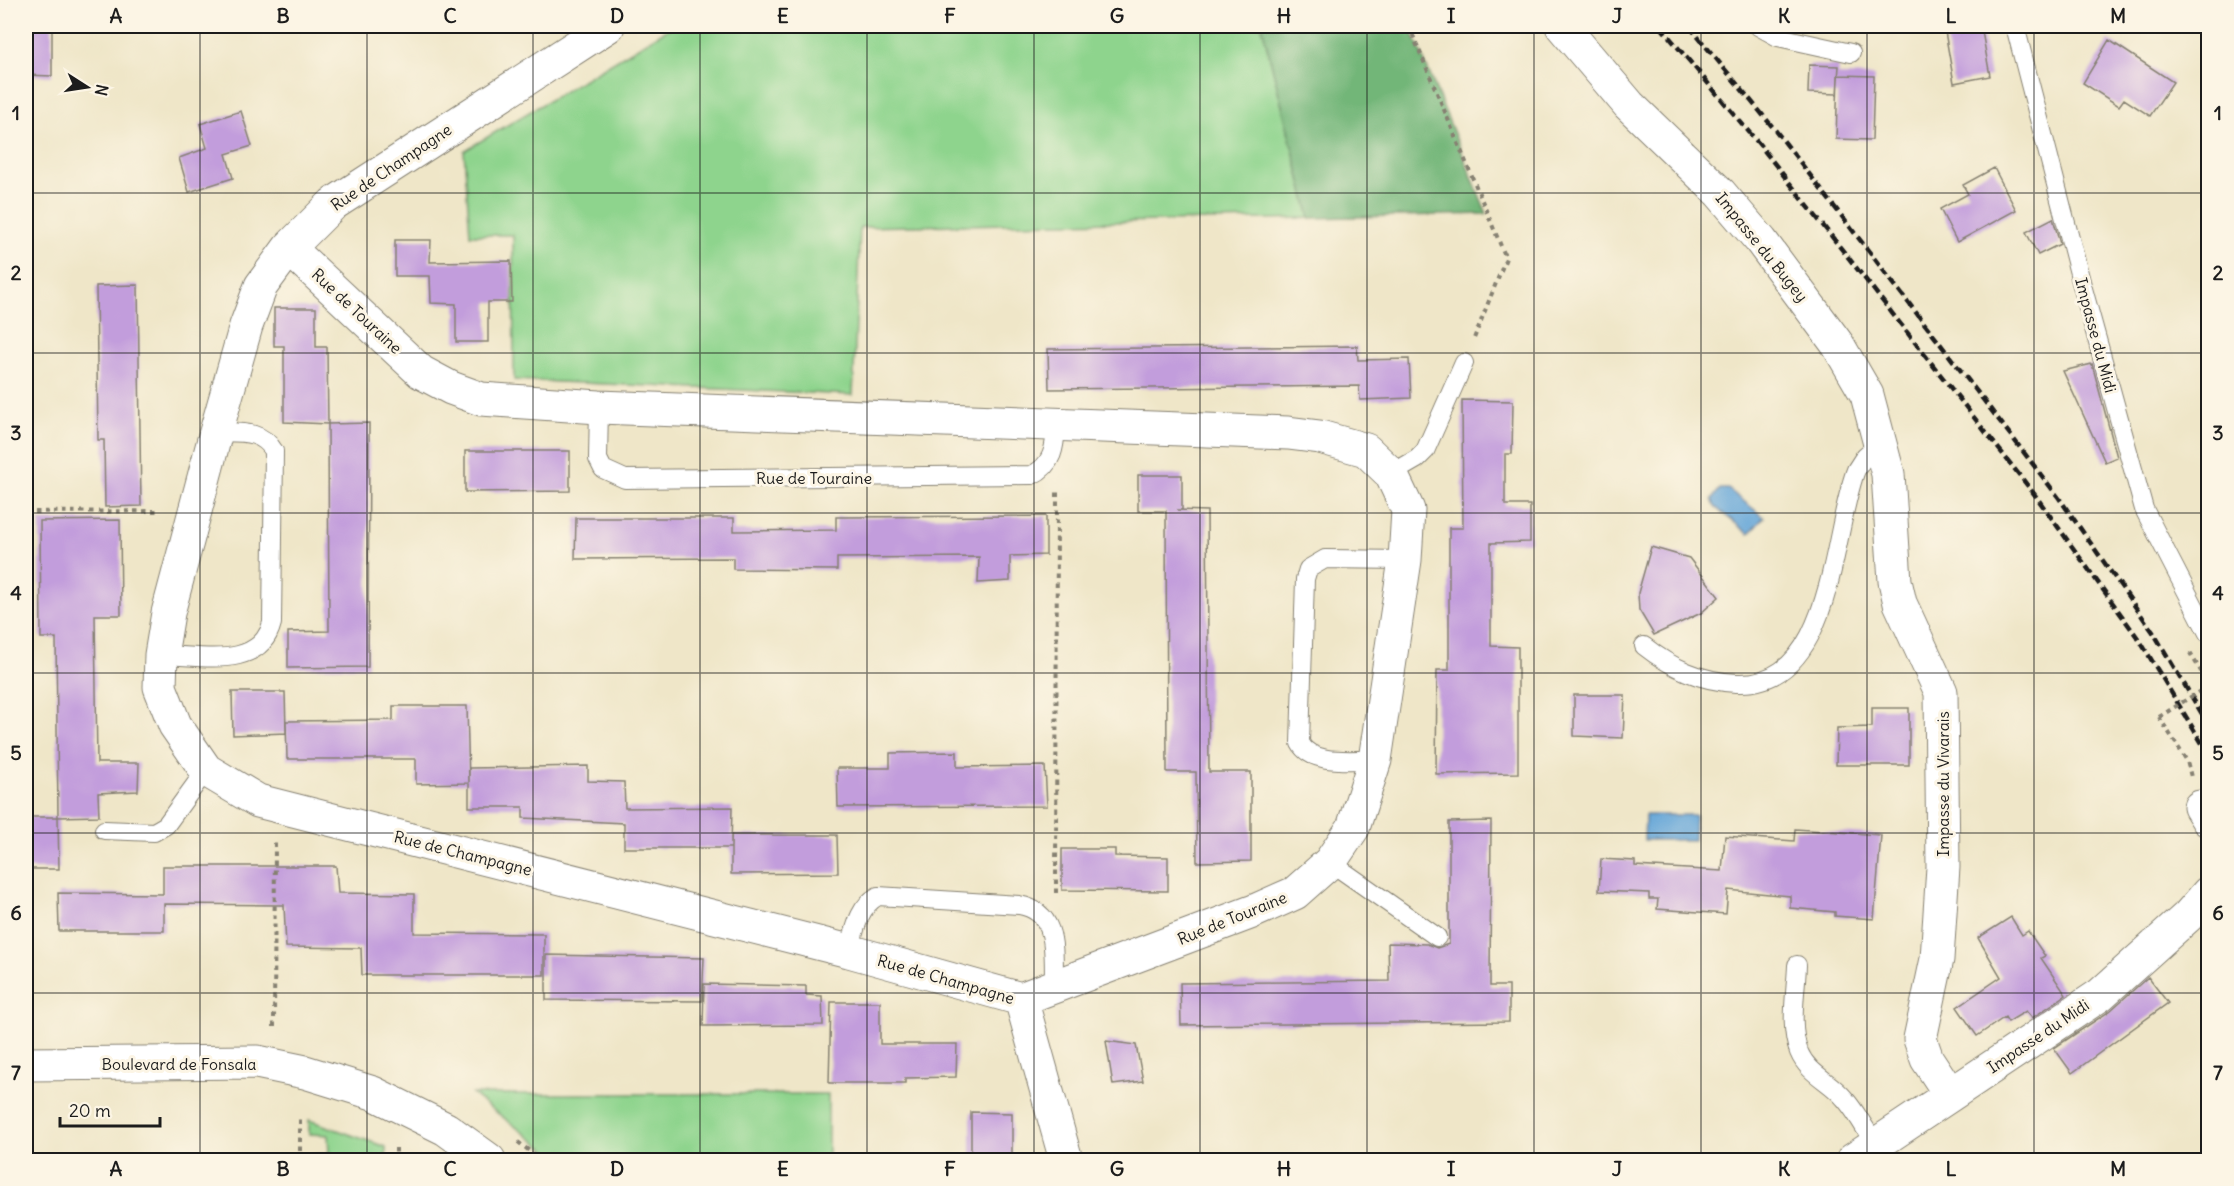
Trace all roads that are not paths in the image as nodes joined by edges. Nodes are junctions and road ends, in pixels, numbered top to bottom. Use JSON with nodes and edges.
{"nodes":[{"id":1,"x":608,"y":26,"type":"edge"},
{"id":2,"x":1562,"y":26,"type":"edge"},
{"id":3,"x":1758,"y":26,"type":"edge"},
{"id":4,"x":2015,"y":26,"type":"edge"},
{"id":5,"x":1851,"y":53,"type":"dead end"},
{"id":6,"x":289,"y":248,"type":"junction"},
{"id":7,"x":1464,"y":363,"type":"road end"},
{"id":8,"x":600,"y":408,"type":"junction"},
{"id":9,"x":1056,"y":426,"type":"junction"},
{"id":10,"x":216,"y":432,"type":"junction"},
{"id":11,"x":1881,"y":442,"type":"junction"},
{"id":12,"x":1391,"y":474,"type":"junction"},
{"id":13,"x":1888,"y":474,"type":"joint"},
{"id":14,"x":1405,"y":560,"type":"junction"},
{"id":15,"x":2208,"y":633,"type":"edge"},
{"id":16,"x":1644,"y":646,"type":"dead end"},
{"id":17,"x":160,"y":655,"type":"junction"},
{"id":18,"x":1375,"y":760,"type":"junction"},
{"id":19,"x":206,"y":770,"type":"junction"},
{"id":20,"x":104,"y":830,"type":"dead end"},
{"id":21,"x":1330,"y":862,"type":"junction"},
{"id":22,"x":2208,"y":893,"type":"edge"},
{"id":23,"x":1437,"y":937,"type":"dead end"},
{"id":24,"x":849,"y":951,"type":"junction"},
{"id":25,"x":1797,"y":965,"type":"dead end"},
{"id":26,"x":1054,"y":986,"type":"junction"},
{"id":27,"x":1021,"y":999,"type":"junction"},
{"id":28,"x":26,"y":1064,"type":"edge"},
{"id":29,"x":1950,"y":1094,"type":"junction"},
{"id":30,"x":1864,"y":1152,"type":"edge"},
{"id":31,"x":489,"y":1161,"type":"edge"},
{"id":32,"x":1066,"y":1161,"type":"edge"}],
"edges":[{"from":1,"to":6,"type":"street","name":"Rue de Champagne"},
{"from":2,"to":11,"type":"street","name":"Impasse du Bugey"},
{"from":3,"to":5,"type":"lane"},
{"from":4,"to":15,"type":"lane","name":"Impasse du Midi"},
{"from":6,"to":8,"type":"street","name":"Rue de Touraine"},
{"from":6,"to":10,"type":"street","name":"Rue de Champagne"},
{"from":7,"to":12,"type":"lane"},
{"from":8,"to":9,"type":"street","name":"Rue de Touraine"},
{"from":8,"to":9,"type":"lane","name":"Rue de Touraine"},
{"from":9,"to":12,"type":"street","name":"Rue de Touraine"},
{"from":10,"to":17,"type":"street","name":"Rue de Champagne"},
{"from":10,"to":17,"type":"lane"},
{"from":11,"to":13,"type":"street","name":"Impasse du Bugey"},
{"from":11,"to":16,"type":"lane"},
{"from":12,"to":14,"type":"street","name":"Rue de Touraine"},
{"from":13,"to":29,"type":"street","name":"Impasse du Vivarais"},
{"from":14,"to":18,"type":"street","name":"Rue de Touraine"},
{"from":14,"to":18,"type":"lane"},
{"from":17,"to":19,"type":"street","name":"Rue de Champagne"},
{"from":18,"to":21,"type":"street","name":"Rue de Touraine"},
{"from":19,"to":20,"type":"lane"},
{"from":19,"to":24,"type":"street","name":"Rue de Champagne"},
{"from":21,"to":23,"type":"lane"},
{"from":21,"to":26,"type":"street","name":"Rue de Touraine"},
{"from":22,"to":29,"type":"street","name":"Impasse du Midi"},
{"from":24,"to":26,"type":"lane"},
{"from":24,"to":27,"type":"street","name":"Rue de Champagne"},
{"from":25,"to":30,"type":"lane"},
{"from":26,"to":27,"type":"street","name":"Rue de Touraine"},
{"from":27,"to":32,"type":"street","name":"Rue de Champagne"},
{"from":28,"to":31,"type":"street","name":"Boulevard de Fonsala"},
{"from":29,"to":30,"type":"street","name":"Impasse du Midi"}]}
